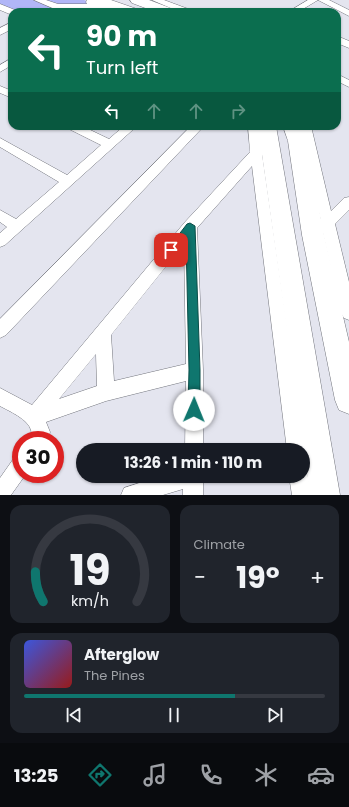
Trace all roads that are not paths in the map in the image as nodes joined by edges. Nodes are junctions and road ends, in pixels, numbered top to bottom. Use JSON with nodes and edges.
{"nodes":[{"id":1,"x":38,"y":0,"type":"edge"},
{"id":2,"x":84,"y":0,"type":"edge"},
{"id":3,"x":314,"y":0,"type":"edge"},
{"id":4,"x":322,"y":0,"type":"edge"},
{"id":5,"x":149,"y":1,"type":"edge"},
{"id":6,"x":104,"y":5,"type":"edge"},
{"id":7,"x":116,"y":8,"type":"edge"},
{"id":8,"x":161,"y":8,"type":"edge"},
{"id":9,"x":174,"y":8,"type":"edge"},
{"id":10,"x":299,"y":8,"type":"edge"},
{"id":11,"x":339,"y":8,"type":"edge"},
{"id":12,"x":81,"y":130,"type":"edge"},
{"id":13,"x":127,"y":130,"type":"edge"},
{"id":14,"x":194,"y":130,"type":"edge"},
{"id":15,"x":293,"y":130,"type":"edge"},
{"id":16,"x":306,"y":130,"type":"edge"},
{"id":17,"x":262,"y":137,"type":"edge"},
{"id":18,"x":0,"y":142,"type":"edge"},
{"id":19,"x":110,"y":145,"type":"junction"},
{"id":20,"x":68,"y":182,"type":"junction"},
{"id":21,"x":349,"y":202,"type":"edge"},
{"id":22,"x":0,"y":215,"type":"edge"},
{"id":23,"x":17,"y":226,"type":"junction"},
{"id":24,"x":190,"y":226,"type":"junction"},
{"id":25,"x":320,"y":229,"type":"junction"},
{"id":26,"x":0,"y":241,"type":"edge"},
{"id":27,"x":349,"y":313,"type":"edge"},
{"id":28,"x":0,"y":330,"type":"edge"},
{"id":29,"x":104,"y":332,"type":"junction"},
{"id":30,"x":195,"y":370,"type":"junction"},
{"id":31,"x":106,"y":392,"type":"junction"},
{"id":32,"x":0,"y":397,"type":"edge"},
{"id":33,"x":349,"y":400,"type":"edge"},
{"id":34,"x":34,"y":417,"type":"junction"},
{"id":35,"x":40,"y":431,"type":"edge"},
{"id":36,"x":194,"y":443,"type":"edge"},
{"id":37,"x":295,"y":443,"type":"edge"},
{"id":38,"x":12,"y":477,"type":"edge"},
{"id":39,"x":170,"y":483,"type":"edge"},
{"id":40,"x":193,"y":483,"type":"edge"},
{"id":41,"x":300,"y":483,"type":"edge"},
{"id":42,"x":0,"y":494,"type":"edge"},
{"id":43,"x":131,"y":495,"type":"edge"},
{"id":44,"x":193,"y":495,"type":"edge"},
{"id":45,"x":302,"y":495,"type":"edge"},
{"id":46,"x":325,"y":495,"type":"edge"}],
"edges":[{"from":1,"to":6,"type":"street"},
{"from":2,"to":6,"type":"street"},
{"from":3,"to":10,"type":"street"},
{"from":4,"to":11,"type":"street"},
{"from":5,"to":8,"type":"main road"},
{"from":5,"to":9,"type":"street"},
{"from":6,"to":7,"type":"main road"},
{"from":12,"to":19,"type":"street"},
{"from":13,"to":19,"type":"street"},
{"from":14,"to":28,"type":"street"},
{"from":15,"to":25,"type":"main road"},
{"from":16,"to":25,"type":"street"},
{"from":17,"to":24,"type":"street"},
{"from":17,"to":37,"type":"street"},
{"from":17,"to":46,"type":"main road"},
{"from":18,"to":20,"type":"street"},
{"from":19,"to":20,"type":"street"},
{"from":20,"to":23,"type":"street"},
{"from":21,"to":25,"type":"street"},
{"from":22,"to":23,"type":"street"},
{"from":23,"to":26,"type":"street"},
{"from":24,"to":29,"type":"street"},
{"from":24,"to":30,"type":"street"},
{"from":25,"to":27,"type":"street"},
{"from":25,"to":33,"type":"main road"},
{"from":29,"to":31,"type":"street"},
{"from":29,"to":34,"type":"street"},
{"from":30,"to":31,"type":"street"},
{"from":30,"to":36,"type":"street"},
{"from":31,"to":34,"type":"street"},
{"from":32,"to":34,"type":"street"},
{"from":34,"to":35,"type":"street"},
{"from":38,"to":42,"type":"street"},
{"from":39,"to":43,"type":"street"},
{"from":40,"to":44,"type":"street"},
{"from":41,"to":45,"type":"street"}]}
